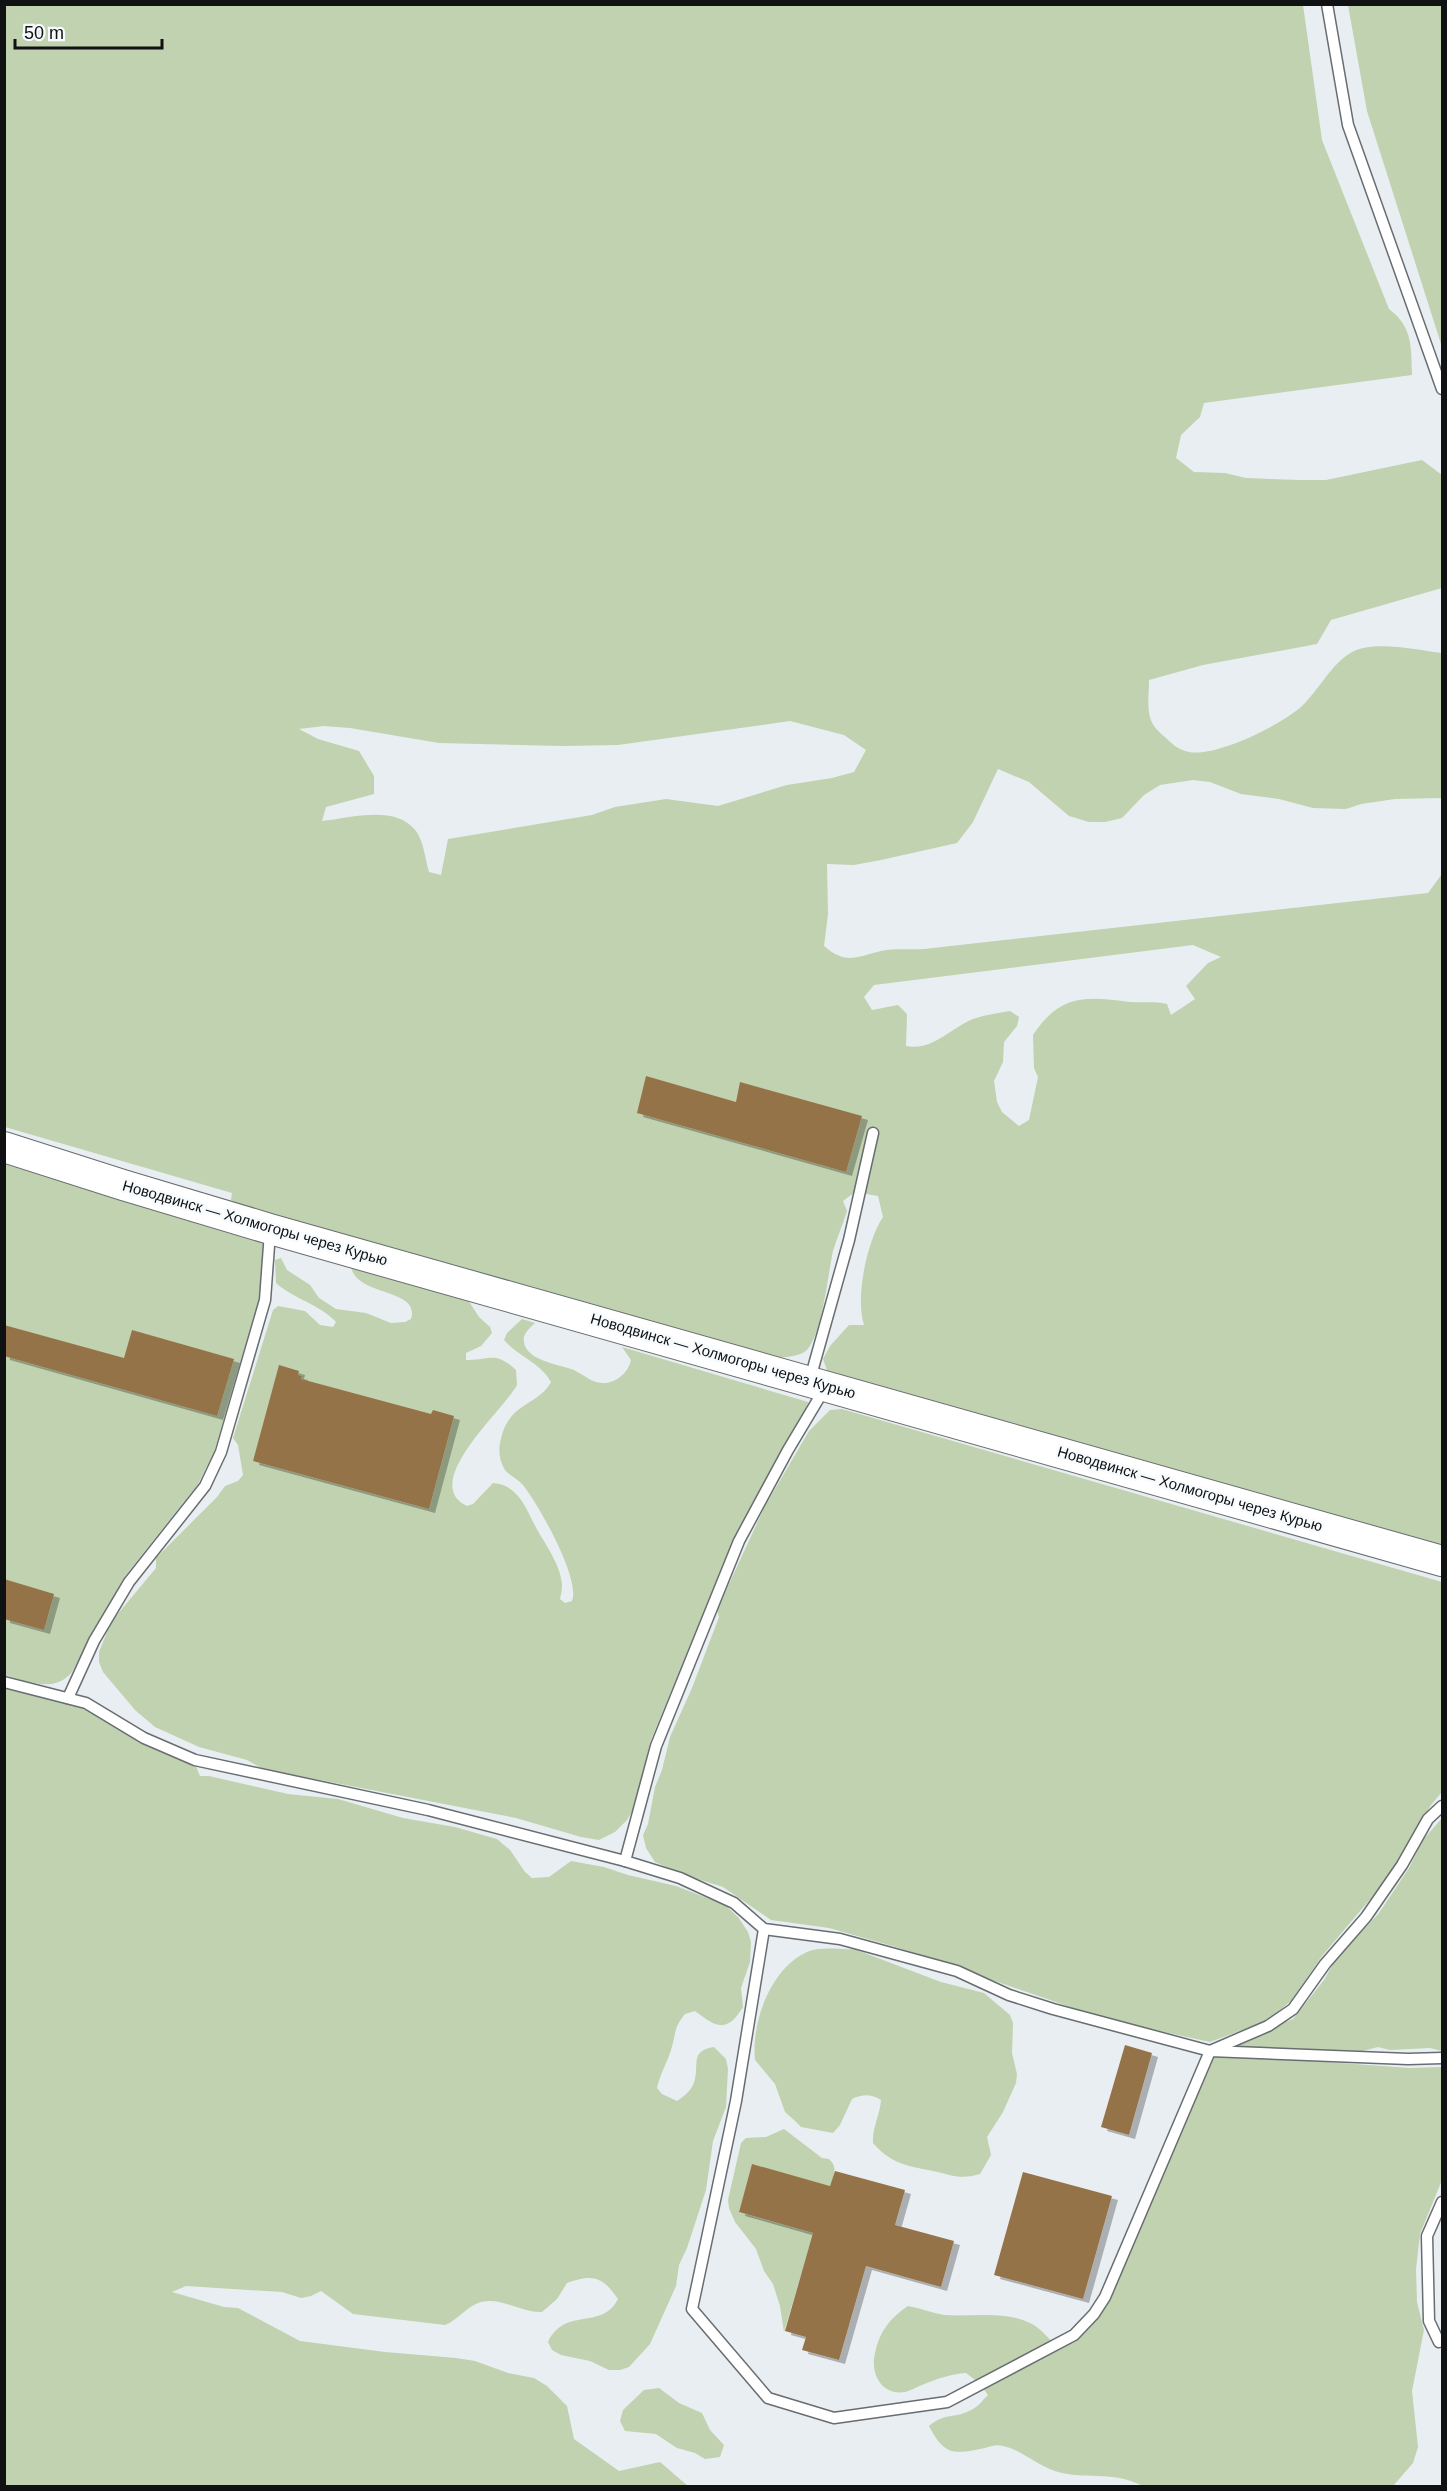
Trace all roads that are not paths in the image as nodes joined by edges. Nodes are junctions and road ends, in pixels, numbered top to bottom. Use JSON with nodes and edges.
{"nodes":[{"id":1,"x":1327,"y":4,"type":"edge"},
{"id":2,"x":1443,"y":389,"type":"edge"},
{"id":3,"x":873,"y":1133,"type":"dead end"},
{"id":4,"x":4,"y":1147,"type":"edge"},
{"id":5,"x":270,"y":1229,"type":"junction"},
{"id":6,"x":818,"y":1383,"type":"junction"},
{"id":7,"x":1443,"y":1561,"type":"edge"},
{"id":8,"x":4,"y":1682,"type":"edge"},
{"id":9,"x":68,"y":1698,"type":"junction"},
{"id":10,"x":1443,"y":1806,"type":"edge"},
{"id":11,"x":625,"y":1861,"type":"junction"},
{"id":12,"x":764,"y":1929,"type":"junction"},
{"id":13,"x":1210,"y":2051,"type":"junction"},
{"id":14,"x":1443,"y":2058,"type":"edge"},
{"id":15,"x":1443,"y":2202,"type":"edge"},
{"id":16,"x":1439,"y":2342,"type":"dead end"}],
"edges":[{"from":1,"to":2,"type":"lane"},
{"from":3,"to":6,"type":"lane"},
{"from":4,"to":5,"type":"main road","name":"Новодвинск — Холмогоры через Курью"},
{"from":5,"to":6,"type":"main road","name":"Новодвинск — Холмогоры через Курью"},
{"from":5,"to":9,"type":"lane"},
{"from":6,"to":7,"type":"main road","name":"Новодвинск — Холмогоры через Курью"},
{"from":6,"to":11,"type":"lane"},
{"from":8,"to":9,"type":"lane"},
{"from":9,"to":11,"type":"lane"},
{"from":10,"to":13,"type":"lane"},
{"from":11,"to":12,"type":"lane"},
{"from":12,"to":13,"type":"lane"},
{"from":12,"to":13,"type":"lane"},
{"from":13,"to":14,"type":"lane"},
{"from":15,"to":16,"type":"lane"}]}
